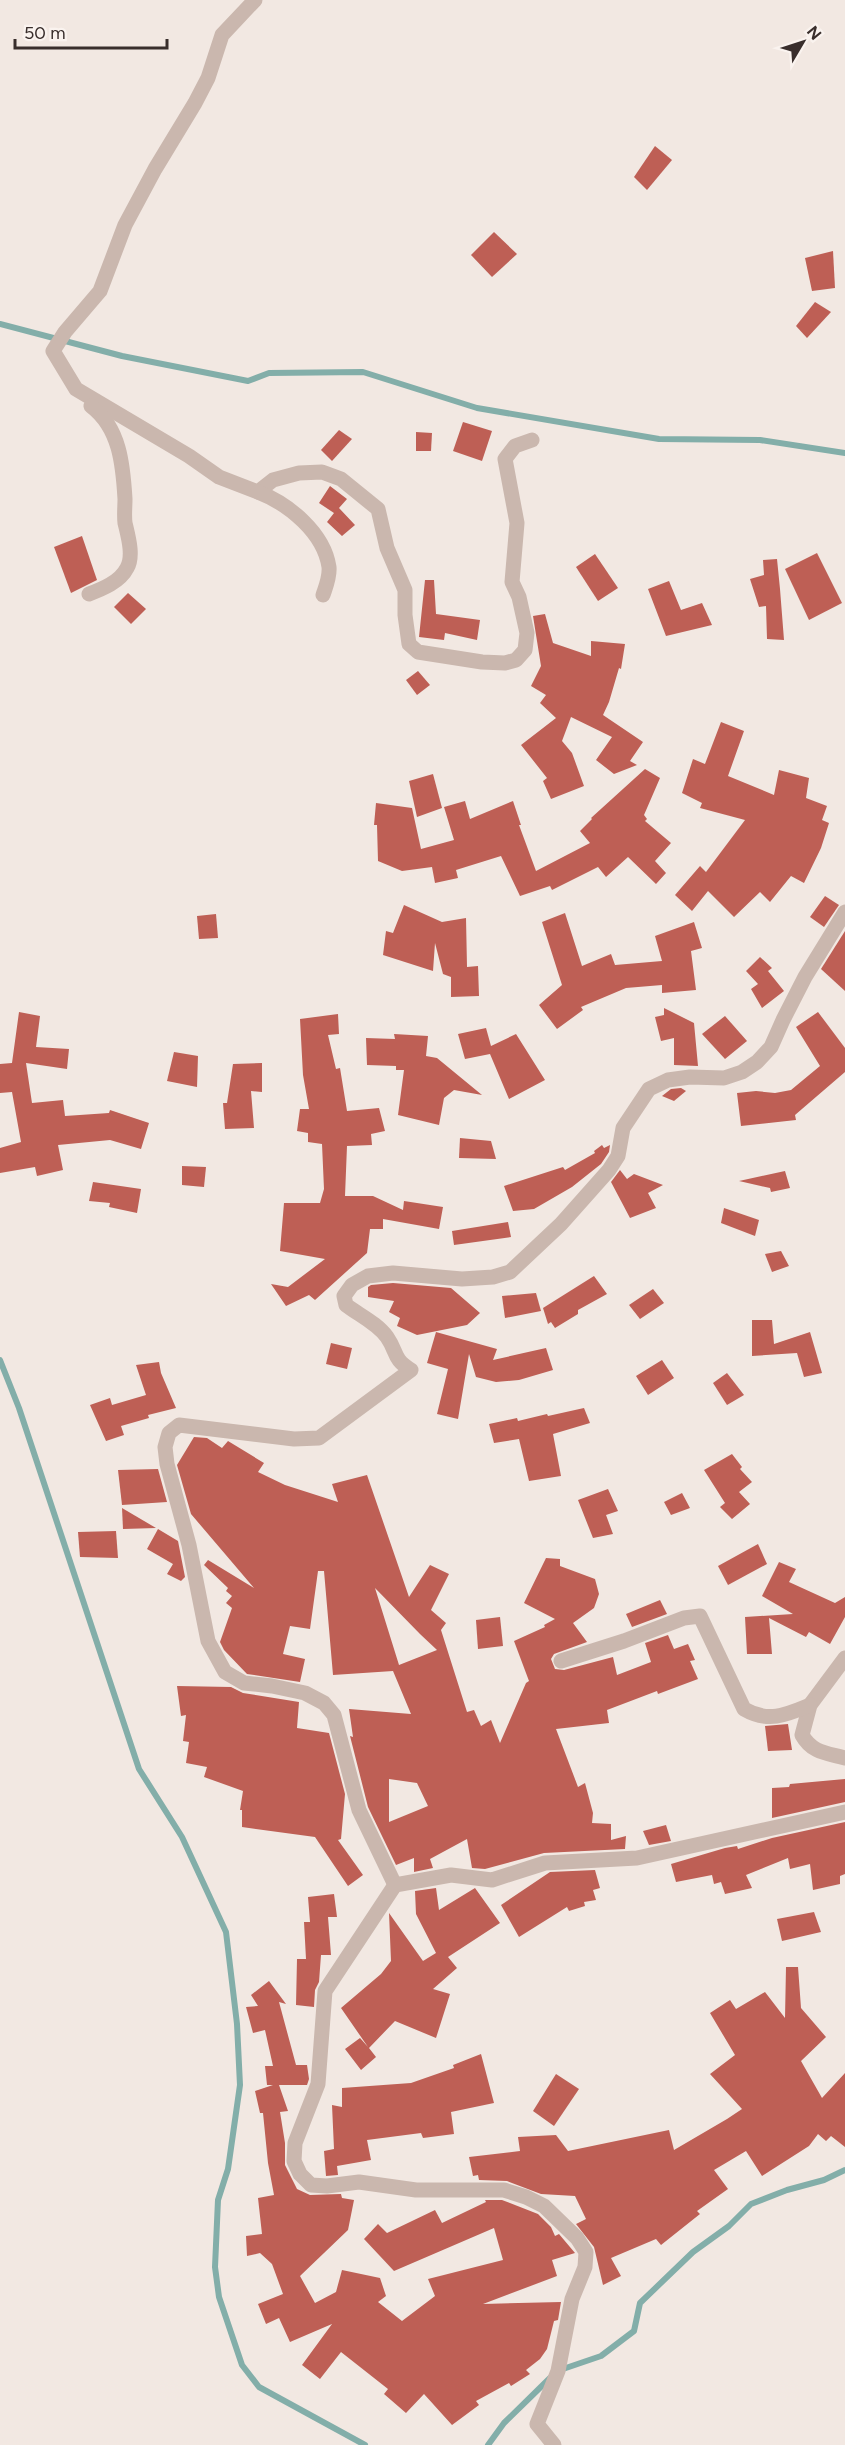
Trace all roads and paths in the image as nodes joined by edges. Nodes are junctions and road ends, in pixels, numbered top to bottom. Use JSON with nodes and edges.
{"nodes":[{"id":1,"x":255,"y":0,"type":"edge"},
{"id":2,"x":82,"y":392,"type":"junction"},
{"id":3,"x":532,"y":440,"type":"dead end"},
{"id":4,"x":258,"y":492,"type":"junction"},
{"id":5,"x":89,"y":594,"type":"dead end"},
{"id":6,"x":323,"y":594,"type":"dead end"},
{"id":7,"x":845,"y":912,"type":"edge"},
{"id":8,"x":845,"y":1658,"type":"edge"},
{"id":9,"x":561,"y":1661,"type":"dead end"},
{"id":10,"x":810,"y":1705,"type":"junction"},
{"id":11,"x":845,"y":1758,"type":"edge"},
{"id":12,"x":845,"y":1812,"type":"edge"},
{"id":13,"x":395,"y":1885,"type":"junction"},
{"id":14,"x":554,"y":2445,"type":"edge"}],
"edges":[{"from":1,"to":2,"type":"street"},
{"from":2,"to":4,"type":"street"},
{"from":2,"to":5,"type":"street"},
{"from":3,"to":4,"type":"street"},
{"from":4,"to":6,"type":"street"},
{"from":7,"to":13,"type":"street"},
{"from":8,"to":10,"type":"street"},
{"from":9,"to":10,"type":"street"},
{"from":10,"to":11,"type":"street"},
{"from":12,"to":13,"type":"street"},
{"from":13,"to":14,"type":"street"}]}
